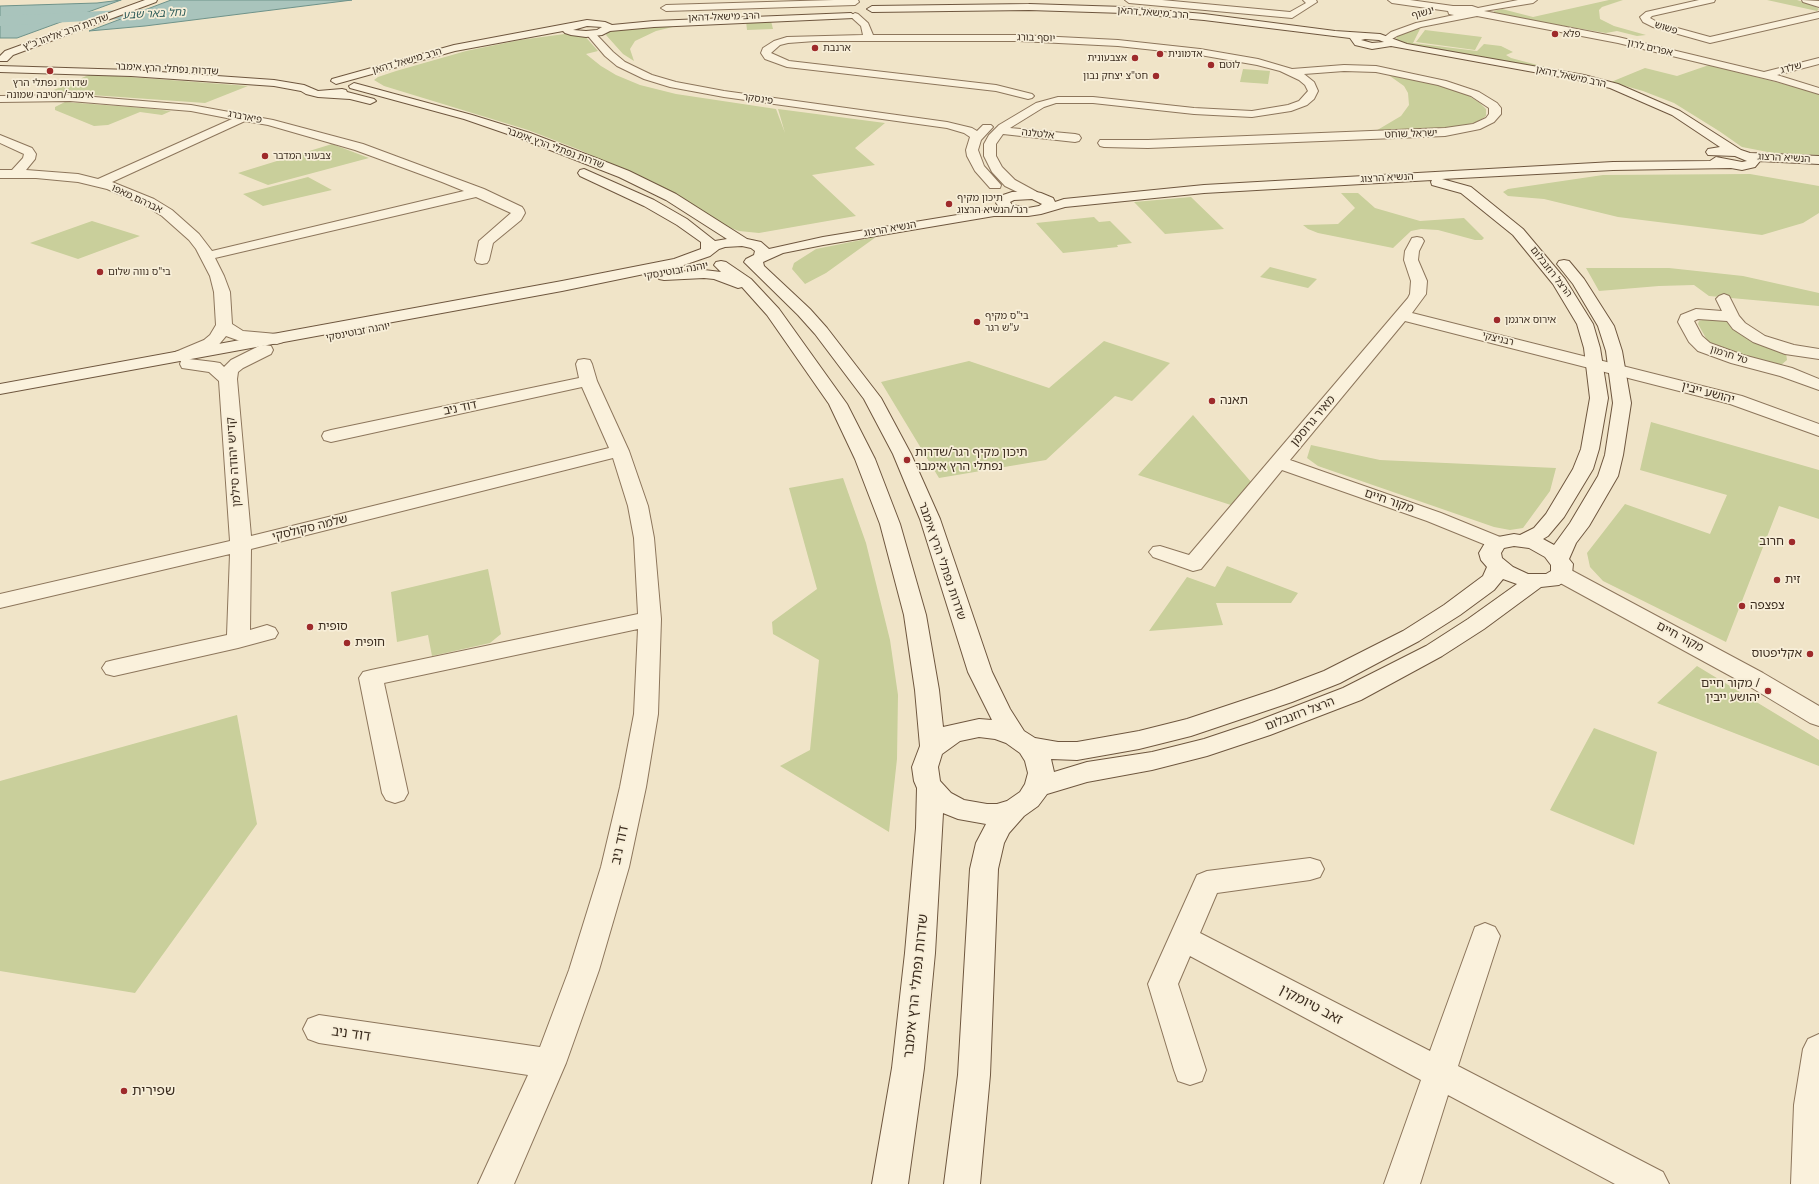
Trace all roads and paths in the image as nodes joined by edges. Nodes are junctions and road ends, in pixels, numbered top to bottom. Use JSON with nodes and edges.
{"nodes":[{"id":1,"x":138,"y":0,"type":"edge"},
{"id":2,"x":153,"y":0,"type":"edge"},
{"id":3,"x":1129,"y":0,"type":"edge"},
{"id":4,"x":1307,"y":0,"type":"edge"},
{"id":5,"x":1392,"y":0,"type":"edge"},
{"id":6,"x":1533,"y":0,"type":"edge"},
{"id":7,"x":1711,"y":0,"type":"edge"},
{"id":8,"x":1806,"y":0,"type":"edge"},
{"id":9,"x":816,"y":1,"type":"edge"},
{"id":10,"x":686,"y":3,"type":"edge"},
{"id":11,"x":1819,"y":4,"type":"edge"},
{"id":12,"x":666,"y":8,"type":"dead end"},
{"id":13,"x":854,"y":9,"type":"edge"},
{"id":14,"x":1453,"y":10,"type":"junction"},
{"id":15,"x":1477,"y":12,"type":"junction"},
{"id":16,"x":1466,"y":15,"type":"junction"},
{"id":17,"x":1819,"y":15,"type":"edge"},
{"id":18,"x":870,"y":16,"type":"junction"},
{"id":19,"x":604,"y":26,"type":"junction"},
{"id":20,"x":574,"y":30,"type":"junction"},
{"id":21,"x":591,"y":34,"type":"junction"},
{"id":22,"x":869,"y":38,"type":"junction"},
{"id":23,"x":1389,"y":40,"type":"junction"},
{"id":24,"x":1710,"y":40,"type":"junction"},
{"id":25,"x":1377,"y":41,"type":"junction"},
{"id":26,"x":35,"y":43,"type":"junction"},
{"id":27,"x":1665,"y":51,"type":"junction"},
{"id":28,"x":1,"y":60,"type":"edge"},
{"id":29,"x":1819,"y":61,"type":"edge"},
{"id":30,"x":103,"y":65,"type":"junction"},
{"id":31,"x":386,"y":69,"type":"junction"},
{"id":32,"x":1292,"y":72,"type":"junction"},
{"id":33,"x":1764,"y":76,"type":"junction"},
{"id":34,"x":318,"y":81,"type":"junction"},
{"id":35,"x":354,"y":85,"type":"junction"},
{"id":36,"x":1819,"y":91,"type":"edge"},
{"id":37,"x":328,"y":94,"type":"junction"},
{"id":38,"x":385,"y":94,"type":"junction"},
{"id":39,"x":1045,"y":96,"type":"junction"},
{"id":40,"x":0,"y":99,"type":"edge"},
{"id":41,"x":1258,"y":113,"type":"junction"},
{"id":42,"x":245,"y":117,"type":"junction"},
{"id":43,"x":942,"y":124,"type":"junction"},
{"id":44,"x":456,"y":126,"type":"dead end"},
{"id":45,"x":996,"y":126,"type":"junction"},
{"id":46,"x":977,"y":136,"type":"junction"},
{"id":47,"x":0,"y":139,"type":"edge"},
{"id":48,"x":1285,"y":139,"type":"junction"},
{"id":49,"x":1089,"y":142,"type":"joint"},
{"id":50,"x":1709,"y":153,"type":"junction"},
{"id":51,"x":1737,"y":153,"type":"junction"},
{"id":52,"x":1751,"y":160,"type":"junction"},
{"id":53,"x":1819,"y":160,"type":"edge"},
{"id":54,"x":1730,"y":164,"type":"junction"},
{"id":55,"x":1819,"y":164,"type":"edge"},
{"id":56,"x":571,"y":167,"type":"dead end"},
{"id":57,"x":1494,"y":173,"type":"junction"},
{"id":58,"x":0,"y":174,"type":"edge"},
{"id":59,"x":15,"y":174,"type":"junction"},
{"id":60,"x":1400,"y":177,"type":"junction"},
{"id":61,"x":100,"y":183,"type":"junction"},
{"id":62,"x":623,"y":191,"type":"junction"},
{"id":63,"x":479,"y":192,"type":"junction"},
{"id":64,"x":1034,"y":195,"type":"junction"},
{"id":65,"x":1005,"y":199,"type":"junction"},
{"id":66,"x":1046,"y":209,"type":"junction"},
{"id":67,"x":1021,"y":212,"type":"junction"},
{"id":68,"x":704,"y":219,"type":"junction"},
{"id":69,"x":845,"y":230,"type":"junction"},
{"id":70,"x":823,"y":241,"type":"junction"},
{"id":71,"x":1417,"y":241,"type":"dead end"},
{"id":72,"x":706,"y":251,"type":"junction"},
{"id":73,"x":752,"y":251,"type":"junction"},
{"id":74,"x":207,"y":256,"type":"junction"},
{"id":75,"x":482,"y":260,"type":"dead end"},
{"id":76,"x":718,"y":264,"type":"junction"},
{"id":77,"x":652,"y":267,"type":"junction"},
{"id":78,"x":606,"y":284,"type":"junction"},
{"id":79,"x":758,"y":294,"type":"junction"},
{"id":80,"x":1724,"y":299,"type":"dead end"},
{"id":81,"x":798,"y":306,"type":"junction"},
{"id":82,"x":1402,"y":315,"type":"junction"},
{"id":83,"x":1732,"y":317,"type":"junction"},
{"id":84,"x":224,"y":325,"type":"junction"},
{"id":85,"x":271,"y":344,"type":"junction"},
{"id":86,"x":1812,"y":353,"type":"edge"},
{"id":87,"x":183,"y":360,"type":"junction"},
{"id":88,"x":1595,"y":363,"type":"junction"},
{"id":89,"x":1617,"y":369,"type":"junction"},
{"id":90,"x":1786,"y":372,"type":"junction"},
{"id":91,"x":228,"y":379,"type":"junction"},
{"id":92,"x":1819,"y":385,"type":"edge"},
{"id":93,"x":0,"y":389,"type":"edge"},
{"id":94,"x":0,"y":400,"type":"edge"},
{"id":95,"x":1819,"y":430,"type":"edge"},
{"id":96,"x":331,"y":436,"type":"dead end"},
{"id":97,"x":620,"y":452,"type":"junction"},
{"id":98,"x":1278,"y":462,"type":"junction"},
{"id":99,"x":1523,"y":541,"type":"junction"},
{"id":100,"x":1498,"y":543,"type":"junction"},
{"id":101,"x":241,"y":545,"type":"junction"},
{"id":102,"x":1160,"y":552,"type":"dead end"},
{"id":103,"x":1560,"y":566,"type":"junction"},
{"id":104,"x":1498,"y":567,"type":"junction"},
{"id":105,"x":1536,"y":581,"type":"junction"},
{"id":106,"x":0,"y":601,"type":"edge"},
{"id":107,"x":650,"y":619,"type":"junction"},
{"id":108,"x":267,"y":632,"type":"dead end"},
{"id":109,"x":238,"y":640,"type":"junction"},
{"id":110,"x":114,"y":668,"type":"dead end"},
{"id":111,"x":1755,"y":679,"type":"junction"},
{"id":112,"x":1819,"y":709,"type":"edge"},
{"id":113,"x":1819,"y":717,"type":"edge"},
{"id":114,"x":1022,"y":741,"type":"junction"},
{"id":115,"x":933,"y":747,"type":"junction"},
{"id":116,"x":1038,"y":787,"type":"junction"},
{"id":117,"x":930,"y":788,"type":"junction"},
{"id":118,"x":395,"y":793,"type":"dead end"},
{"id":119,"x":1015,"y":808,"type":"junction"},
{"id":120,"x":1310,"y":869,"type":"dead end"},
{"id":121,"x":1485,"y":936,"type":"dead end"},
{"id":122,"x":1183,"y":938,"type":"junction"},
{"id":123,"x":319,"y":1029,"type":"dead end"},
{"id":124,"x":1819,"y":1049,"type":"edge"},
{"id":125,"x":550,"y":1063,"type":"junction"},
{"id":126,"x":1190,"y":1070,"type":"dead end"},
{"id":127,"x":1439,"y":1072,"type":"junction"},
{"id":128,"x":496,"y":1184,"type":"edge"},
{"id":129,"x":890,"y":1184,"type":"edge"},
{"id":130,"x":962,"y":1184,"type":"edge"},
{"id":131,"x":1402,"y":1184,"type":"edge"},
{"id":132,"x":1651,"y":1184,"type":"edge"},
{"id":133,"x":1809,"y":1184,"type":"edge"}],
"edges":[{"from":1,"to":28,"type":"street","name":"שדרות הרב אליהו כ\"ץ"},
{"from":2,"to":26,"type":"street","name":"שדרות הרב אליהו כ\"ץ"},
{"from":3,"to":4,"type":"street"},
{"from":5,"to":14,"type":"street"},
{"from":6,"to":15,"type":"street"},
{"from":7,"to":24,"type":"street","name":"פשוש"},
{"from":8,"to":11,"type":"street"},
{"from":9,"to":10,"type":"street"},
{"from":9,"to":13,"type":"street"},
{"from":10,"to":12,"type":"street"},
{"from":13,"to":18,"type":"street"},
{"from":13,"to":18,"type":"street","name":"הרב מישאל דהאן"},
{"from":13,"to":19,"type":"street","name":"הרב מישאל דהאן"},
{"from":14,"to":15,"type":"street"},
{"from":14,"to":16,"type":"street"},
{"from":14,"to":25,"type":"street","name":"ינשוף"},
{"from":15,"to":16,"type":"street"},
{"from":15,"to":27,"type":"street","name":"אפרים לרון"},
{"from":16,"to":23,"type":"street","name":"ינשוף"},
{"from":17,"to":24,"type":"street","name":"פשוש"},
{"from":18,"to":22,"type":"street"},
{"from":18,"to":25,"type":"street","name":"הרב מישאל דהאן"},
{"from":19,"to":20,"type":"street"},
{"from":19,"to":21,"type":"street"},
{"from":20,"to":21,"type":"street"},
{"from":20,"to":31,"type":"street","name":"הרב מישאל דהאן"},
{"from":21,"to":43,"type":"street","name":"פינסקר"},
{"from":22,"to":32,"type":"street","name":"יוסף בורג"},
{"from":22,"to":39,"type":"street","name":"יוסף בורג"},
{"from":23,"to":25,"type":"street","name":"ינשוף"},
{"from":23,"to":51,"type":"street","name":"הרב מישאל דהאן"},
{"from":24,"to":27,"type":"street","name":"פשוש"},
{"from":25,"to":50,"type":"street","name":"הרב מישאל דהאן"},
{"from":26,"to":28,"type":"street","name":"שדרות הרב אליהו כ\"ץ"},
{"from":26,"to":30,"type":"street"},
{"from":27,"to":33,"type":"street","name":"אפרים לרון"},
{"from":28,"to":30,"type":"street","name":"שדרות נפתלי הרץ אימבר"},
{"from":28,"to":34,"type":"street","name":"שדרות נפתלי הרץ אימבר"},
{"from":29,"to":33,"type":"street","name":"שלדג"},
{"from":30,"to":34,"type":"street","name":"שדרות נפתלי הרץ אימבר"},
{"from":31,"to":34,"type":"street"},
{"from":31,"to":35,"type":"street","name":"הרב מישאל דהאן"},
{"from":31,"to":38,"type":"street"},
{"from":32,"to":41,"type":"street","name":"יוסף בורג"},
{"from":32,"to":48,"type":"street","name":"ישראל שוחט"},
{"from":33,"to":36,"type":"street","name":"אפרים לרון"},
{"from":34,"to":35,"type":"street","name":"שדרות נפתלי הרץ אימבר"},
{"from":34,"to":37,"type":"street"},
{"from":35,"to":37,"type":"street","name":"הרב מישאל דהאן"},
{"from":35,"to":38,"type":"street","name":"שדרות נפתלי הרץ אימבר"},
{"from":37,"to":44,"type":"street"},
{"from":38,"to":68,"type":"street","name":"שדרות נפתלי הרץ אימבר"},
{"from":39,"to":41,"type":"street","name":"יוסף בורג"},
{"from":39,"to":45,"type":"street"},
{"from":39,"to":45,"type":"street"},
{"from":40,"to":42,"type":"street","name":"פיארברג"},
{"from":41,"to":48,"type":"street"},
{"from":42,"to":61,"type":"street"},
{"from":42,"to":63,"type":"street","name":"פיארברג"},
{"from":43,"to":45,"type":"street","name":"פינסקר"},
{"from":43,"to":46,"type":"street","name":"פינסקר"},
{"from":45,"to":46,"type":"street"},
{"from":45,"to":49,"type":"street","name":"אלטלנה"},
{"from":45,"to":64,"type":"street"},
{"from":46,"to":65,"type":"street"},
{"from":47,"to":59,"type":"street"},
{"from":48,"to":49,"type":"street","name":"ישראל שוחט"},
{"from":50,"to":51,"type":"street","name":"הנשיא הרצוג"},
{"from":50,"to":54,"type":"street"},
{"from":50,"to":64,"type":"street","name":"הנשיא הרצוג"},
{"from":51,"to":52,"type":"street"},
{"from":52,"to":53,"type":"street","name":"הנשיא הרצוג"},
{"from":52,"to":54,"type":"street","name":"הנשיא הרצוג"},
{"from":52,"to":55,"type":"street","name":"הנשיא הרצוג"},
{"from":54,"to":57,"type":"street","name":"הנשיא הרצוג"},
{"from":56,"to":62,"type":"street","name":"שדרות נפתלי הרץ אימבר"},
{"from":57,"to":60,"type":"street","name":"הנשיא הרצוג"},
{"from":57,"to":89,"type":"street","name":"הרצל רוזנבלום"},
{"from":58,"to":59,"type":"street","name":"אברהם מאפו"},
{"from":59,"to":61,"type":"street","name":"אברהם מאפו"},
{"from":60,"to":66,"type":"street","name":"הנשיא הרצוג"},
{"from":60,"to":88,"type":"street","name":"הרצל רוזנבלום"},
{"from":61,"to":74,"type":"street","name":"אברהם מאפו"},
{"from":62,"to":72,"type":"street","name":"שדרות נפתלי הרץ אימבר"},
{"from":62,"to":77,"type":"street"},
{"from":63,"to":74,"type":"street"},
{"from":63,"to":75,"type":"street","name":"פיארברג"},
{"from":64,"to":65,"type":"street","name":"הנשיא הרצוג"},
{"from":64,"to":66,"type":"street"},
{"from":65,"to":67,"type":"street"},
{"from":65,"to":69,"type":"street","name":"הנשיא הרצוג"},
{"from":66,"to":67,"type":"street","name":"הנשיא הרצוג"},
{"from":67,"to":70,"type":"street","name":"הנשיא הרצוג"},
{"from":68,"to":69,"type":"street"},
{"from":68,"to":73,"type":"street","name":"שדרות נפתלי הרץ אימבר"},
{"from":69,"to":73,"type":"street","name":"הנשיא הרצוג"},
{"from":70,"to":73,"type":"street","name":"הנשיא הרצוג"},
{"from":70,"to":81,"type":"street"},
{"from":71,"to":82,"type":"street","name":"מאיר גרוסמן"},
{"from":72,"to":73,"type":"street","name":"יוהנה זבוטינסקי"},
{"from":72,"to":76,"type":"street"},
{"from":72,"to":77,"type":"street","name":"יוהנה זבוטינסקי"},
{"from":73,"to":76,"type":"street","name":"יוהנה זבוטינסקי"},
{"from":73,"to":81,"type":"street","name":"שדרות נפתלי הרץ אימבר"},
{"from":74,"to":84,"type":"street","name":"אברהם מאפו"},
{"from":76,"to":78,"type":"street","name":"יוהנה זבוטינסקי"},
{"from":76,"to":79,"type":"street"},
{"from":77,"to":85,"type":"street","name":"יוהנה זבוטינסקי"},
{"from":78,"to":79,"type":"street"},
{"from":78,"to":85,"type":"street","name":"יוהנה זבוטינסקי"},
{"from":79,"to":115,"type":"street"},
{"from":80,"to":83,"type":"street"},
{"from":81,"to":114,"type":"street","name":"שדרות נפתלי הרץ אימבר"},
{"from":82,"to":88,"type":"street","name":"רבניצקי"},
{"from":82,"to":98,"type":"street","name":"מאיר גרוסמן"},
{"from":83,"to":86,"type":"street"},
{"from":83,"to":90,"type":"street","name":"טל חרמון"},
{"from":84,"to":85,"type":"street"},
{"from":84,"to":87,"type":"street"},
{"from":85,"to":87,"type":"street","name":"יוהנה זבוטינסקי"},
{"from":85,"to":91,"type":"street"},
{"from":86,"to":90,"type":"street"},
{"from":87,"to":91,"type":"street"},
{"from":87,"to":93,"type":"street","name":"יוהנה זבוטינסקי"},
{"from":87,"to":94,"type":"street","name":"יוהנה זבוטינסקי"},
{"from":88,"to":89,"type":"street","name":"יהושע ייבין"},
{"from":88,"to":99,"type":"street","name":"הרצל רוזנבלום"},
{"from":89,"to":95,"type":"street","name":"יהושע ייבין"},
{"from":89,"to":103,"type":"street","name":"הרצל רוזנבלום"},
{"from":90,"to":92,"type":"street","name":"טל חרמון"},
{"from":91,"to":101,"type":"street","name":"קדיש יהודה סילמן"},
{"from":96,"to":97,"type":"street","name":"דוד ניב"},
{"from":97,"to":101,"type":"street","name":"שלמה סקולסקי"},
{"from":97,"to":107,"type":"street","name":"דוד ניב"},
{"from":98,"to":100,"type":"street","name":"מקור חיים"},
{"from":98,"to":102,"type":"street","name":"מאיר גרוסמן"},
{"from":99,"to":100,"type":"street"},
{"from":99,"to":103,"type":"street","name":"מקור חיים"},
{"from":100,"to":104,"type":"street"},
{"from":101,"to":106,"type":"street","name":"שלמה סקולסקי"},
{"from":101,"to":109,"type":"street","name":"קדיש יהודה סילמן"},
{"from":103,"to":105,"type":"street"},
{"from":103,"to":111,"type":"street","name":"מקור חיים"},
{"from":104,"to":105,"type":"street"},
{"from":104,"to":114,"type":"street","name":"הרצל רוזנבלום"},
{"from":105,"to":116,"type":"street","name":"הרצל רוזנבלום"},
{"from":107,"to":118,"type":"street"},
{"from":107,"to":125,"type":"street","name":"דוד ניב"},
{"from":108,"to":109,"type":"street"},
{"from":109,"to":110,"type":"street"},
{"from":111,"to":112,"type":"street","name":"מקור חיים"},
{"from":111,"to":113,"type":"street","name":"מקור חיים"},
{"from":114,"to":115,"type":"street"},
{"from":114,"to":116,"type":"street"},
{"from":115,"to":117,"type":"street"},
{"from":116,"to":119,"type":"street"},
{"from":117,"to":119,"type":"street"},
{"from":117,"to":129,"type":"street","name":"שדרות נפתלי הרץ אימבר"},
{"from":119,"to":130,"type":"street"},
{"from":120,"to":122,"type":"street"},
{"from":121,"to":127,"type":"street"},
{"from":122,"to":126,"type":"street"},
{"from":122,"to":127,"type":"street","name":"זאב טיומקין"},
{"from":123,"to":125,"type":"street","name":"דוד ניב"},
{"from":124,"to":133,"type":"street"},
{"from":125,"to":128,"type":"street","name":"דוד ניב"},
{"from":127,"to":131,"type":"street"},
{"from":127,"to":132,"type":"street","name":"זאב טיומקין"}]}
